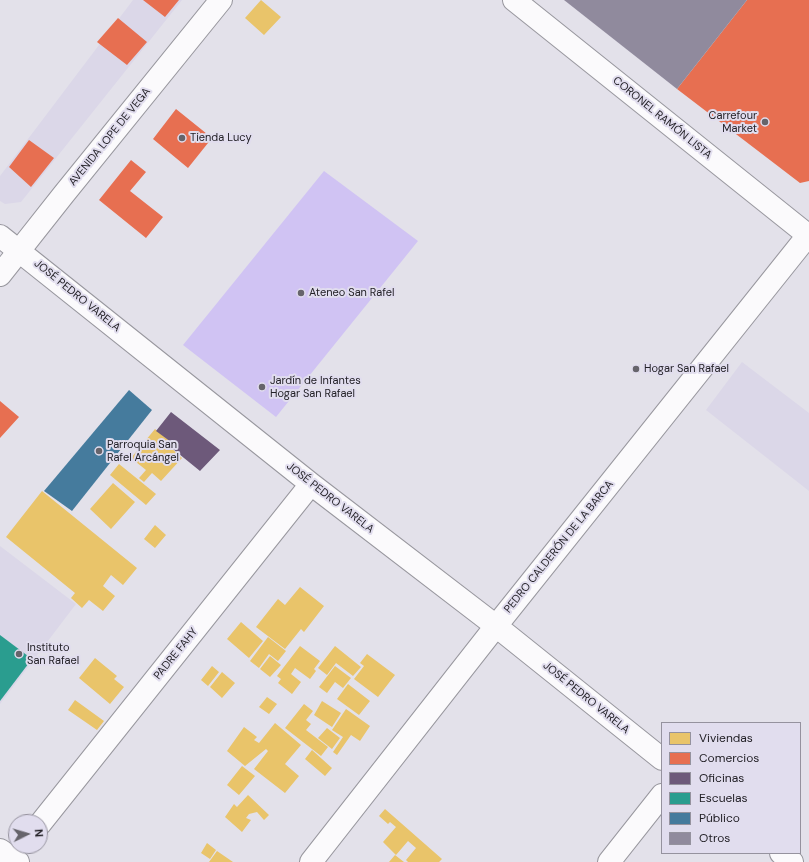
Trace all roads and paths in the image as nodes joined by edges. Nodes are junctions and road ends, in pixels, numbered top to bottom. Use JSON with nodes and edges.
{"nodes":[{"id":1,"x":221,"y":0,"type":"edge"},
{"id":2,"x":514,"y":0,"type":"edge"},
{"id":3,"x":809,"y":235,"type":"edge"},
{"id":4,"x":0,"y":236,"type":"edge"},
{"id":5,"x":19,"y":250,"type":"junction"},
{"id":6,"x":0,"y":275,"type":"edge"},
{"id":7,"x":312,"y":484,"type":"junction"},
{"id":8,"x":496,"y":626,"type":"junction"},
{"id":9,"x":661,"y":758,"type":"edge"},
{"id":10,"x":661,"y":796,"type":"edge"},
{"id":11,"x":48,"y":814,"type":"edge"},
{"id":12,"x":781,"y":854,"type":"edge"},
{"id":13,"x":311,"y":862,"type":"edge"},
{"id":14,"x":609,"y":862,"type":"edge"},
{"id":15,"x":792,"y":862,"type":"edge"}],
"edges":[{"from":1,"to":5,"type":"street","name":"AVENIDA LOPE DE VEGA"},
{"from":2,"to":3,"type":"street","name":"CORONEL RAMÓN LISTA"},
{"from":3,"to":8,"type":"street","name":"PEDRO CALDERÓN DE LA BARCA"},
{"from":4,"to":5,"type":"street","name":"JOSÉ PEDRO VARELA"},
{"from":5,"to":6,"type":"street","name":"AVENIDA LOPE DE VEGA"},
{"from":5,"to":7,"type":"street","name":"JOSÉ PEDRO VARELA"},
{"from":7,"to":8,"type":"street","name":"JOSÉ PEDRO VARELA"},
{"from":7,"to":11,"type":"street","name":"PADRE FAHY"},
{"from":8,"to":9,"type":"street","name":"JOSÉ PEDRO VARELA"},
{"from":8,"to":13,"type":"street","name":"PEDRO CALDERÓN DE LA BARCA"},
{"from":10,"to":14,"type":"street"},
{"from":12,"to":15,"type":"street"}]}
